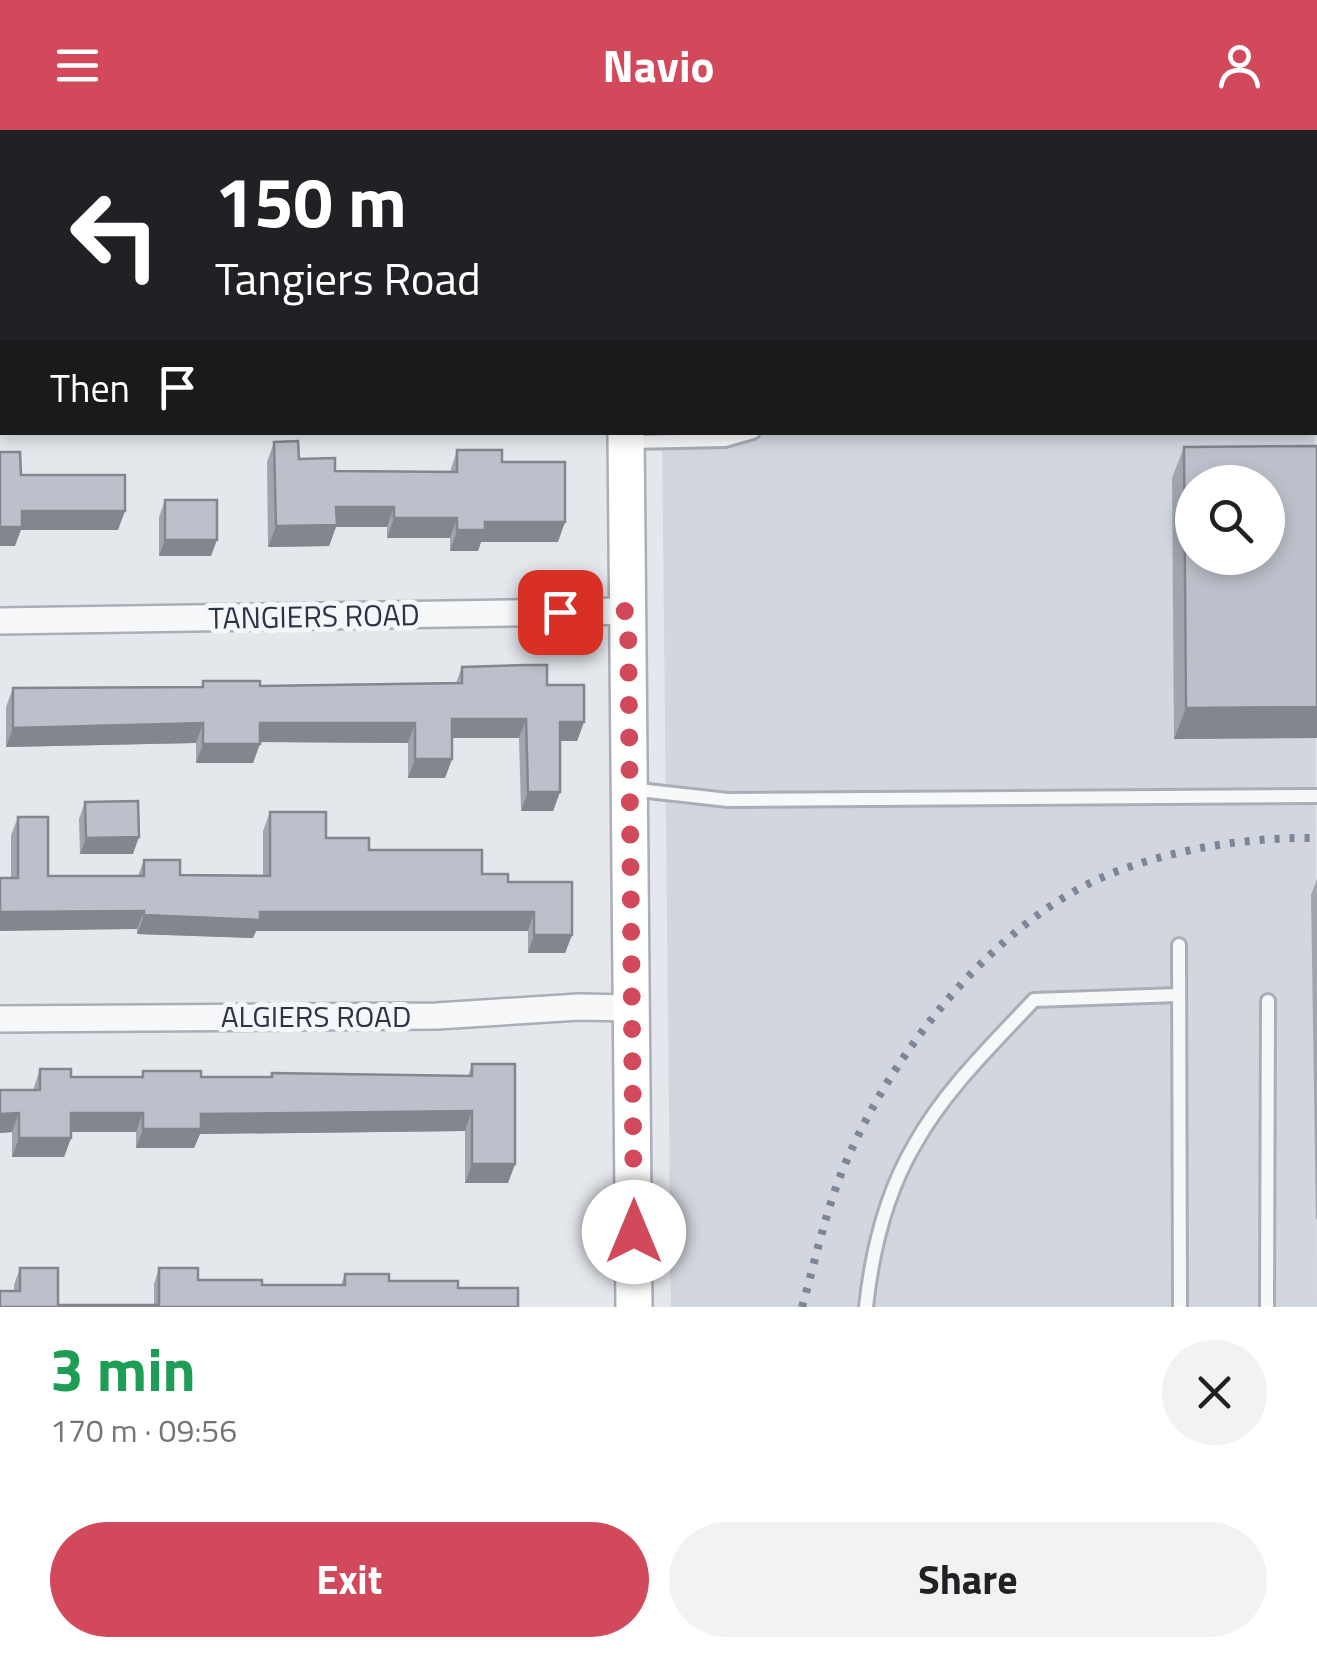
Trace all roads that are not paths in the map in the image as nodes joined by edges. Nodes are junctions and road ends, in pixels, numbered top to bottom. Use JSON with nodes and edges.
{"nodes":[{"id":1,"x":743,"y":435,"type":"edge"},
{"id":2,"x":626,"y":437,"type":"edge"},
{"id":3,"x":628,"y":611,"type":"junction"},
{"id":4,"x":0,"y":621,"type":"edge"},
{"id":5,"x":630,"y":789,"type":"junction"},
{"id":6,"x":1317,"y":796,"type":"edge"},
{"id":7,"x":1179,"y":945,"type":"dead end"},
{"id":8,"x":1179,"y":995,"type":"junction"},
{"id":9,"x":1268,"y":1001,"type":"dead end"},
{"id":10,"x":632,"y":1008,"type":"junction"},
{"id":11,"x":0,"y":1019,"type":"edge"},
{"id":12,"x":634,"y":1307,"type":"edge"},
{"id":13,"x":866,"y":1307,"type":"edge"},
{"id":14,"x":1180,"y":1307,"type":"edge"},
{"id":15,"x":1268,"y":1307,"type":"edge"}],
"edges":[{"from":1,"to":2,"type":"lane"},
{"from":2,"to":3,"type":"street"},
{"from":3,"to":4,"type":"street","name":"TANGIERS ROAD"},
{"from":3,"to":5,"type":"street"},
{"from":5,"to":6,"type":"lane"},
{"from":5,"to":10,"type":"street"},
{"from":7,"to":8,"type":"lane"},
{"from":8,"to":13,"type":"lane"},
{"from":8,"to":14,"type":"lane"},
{"from":9,"to":15,"type":"lane"},
{"from":10,"to":11,"type":"street","name":"ALGIERS ROAD"},
{"from":10,"to":12,"type":"street"}]}
